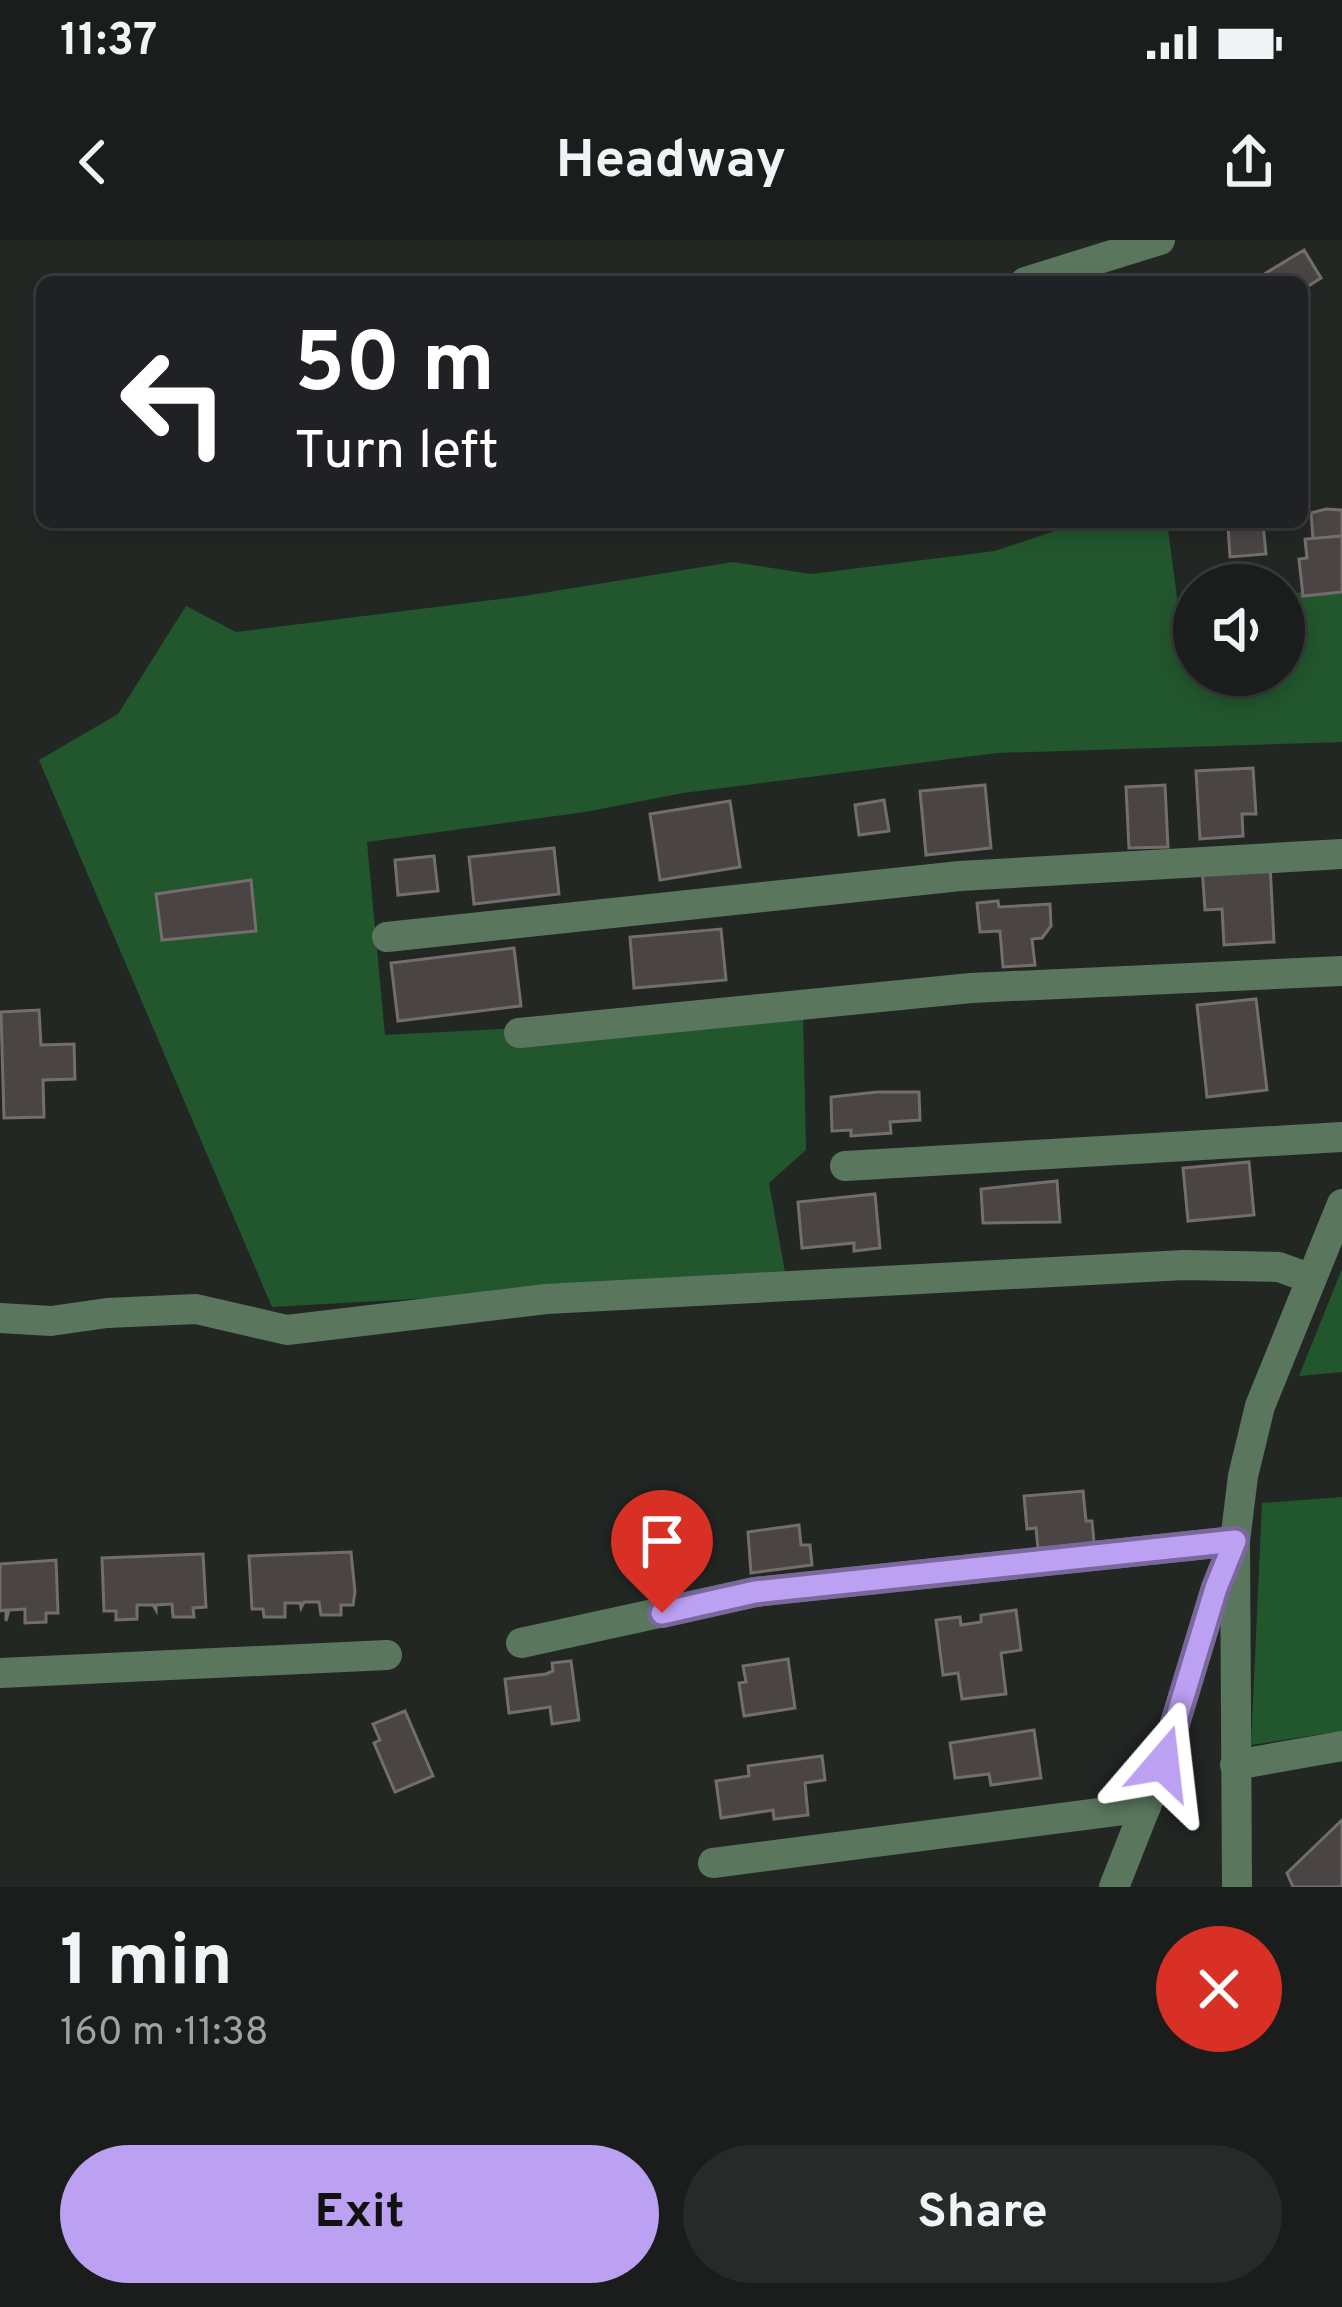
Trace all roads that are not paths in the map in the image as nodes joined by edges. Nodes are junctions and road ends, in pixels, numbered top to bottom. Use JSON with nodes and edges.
{"nodes":[{"id":1,"x":1160,"y":240,"type":"edge"},
{"id":2,"x":1044,"y":276,"type":"edge"},
{"id":3,"x":1342,"y":854,"type":"edge"},
{"id":4,"x":387,"y":937,"type":"dead end"},
{"id":5,"x":1342,"y":971,"type":"edge"},
{"id":6,"x":519,"y":1033,"type":"dead end"},
{"id":7,"x":1342,"y":1137,"type":"edge"},
{"id":8,"x":845,"y":1166,"type":"dead end"},
{"id":9,"x":1342,"y":1204,"type":"edge"},
{"id":10,"x":1310,"y":1278,"type":"junction"},
{"id":11,"x":0,"y":1318,"type":"edge"},
{"id":12,"x":1235,"y":1541,"type":"junction"},
{"id":13,"x":521,"y":1643,"type":"dead end"},
{"id":14,"x":387,"y":1655,"type":"dead end"},
{"id":15,"x":0,"y":1673,"type":"edge"},
{"id":16,"x":1342,"y":1746,"type":"edge"},
{"id":17,"x":1235,"y":1766,"type":"junction"},
{"id":18,"x":1146,"y":1807,"type":"junction"},
{"id":19,"x":713,"y":1863,"type":"dead end"},
{"id":20,"x":1114,"y":1887,"type":"edge"},
{"id":21,"x":1237,"y":1887,"type":"edge"}],
"edges":[{"from":1,"to":2,"type":"street"},
{"from":3,"to":4,"type":"street"},
{"from":5,"to":6,"type":"street"},
{"from":7,"to":8,"type":"street"},
{"from":9,"to":10,"type":"street"},
{"from":10,"to":11,"type":"street"},
{"from":10,"to":12,"type":"street"},
{"from":12,"to":13,"type":"street"},
{"from":12,"to":17,"type":"street"},
{"from":12,"to":18,"type":"street"},
{"from":14,"to":15,"type":"street"},
{"from":16,"to":17,"type":"street"},
{"from":17,"to":21,"type":"street"},
{"from":18,"to":19,"type":"street"},
{"from":18,"to":20,"type":"street"}]}
